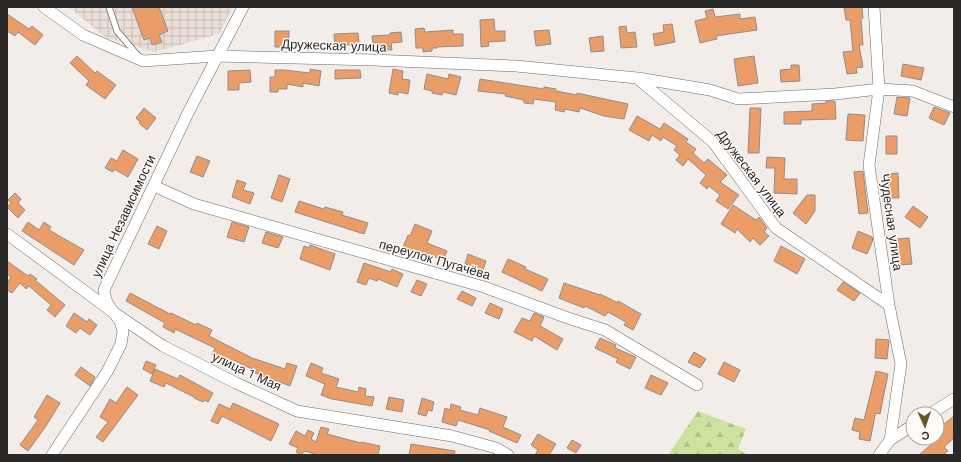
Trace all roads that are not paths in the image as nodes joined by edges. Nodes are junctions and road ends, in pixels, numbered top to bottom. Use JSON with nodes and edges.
{"nodes":[{"id":1,"x":44,"y":7,"type":"edge"},
{"id":2,"x":109,"y":7,"type":"edge"},
{"id":3,"x":243,"y":7,"type":"edge"},
{"id":4,"x":874,"y":7,"type":"edge"},
{"id":5,"x":217,"y":56,"type":"junction"},
{"id":6,"x":143,"y":61,"type":"junction"},
{"id":7,"x":637,"y":78,"type":"junction"},
{"id":8,"x":880,"y":89,"type":"junction"},
{"id":9,"x":954,"y":107,"type":"edge"},
{"id":10,"x":154,"y":186,"type":"junction"},
{"id":11,"x":7,"y":234,"type":"edge"},
{"id":12,"x":889,"y":305,"type":"junction"},
{"id":13,"x":113,"y":312,"type":"junction"},
{"id":14,"x":697,"y":385,"type":"dead end"},
{"id":15,"x":954,"y":398,"type":"edge"},
{"id":16,"x":942,"y":406,"type":"edge"},
{"id":17,"x":905,"y":430,"type":"edge"},
{"id":18,"x":890,"y":440,"type":"junction"},
{"id":19,"x":52,"y":455,"type":"edge"},
{"id":20,"x":508,"y":455,"type":"edge"},
{"id":21,"x":879,"y":455,"type":"edge"}],
"edges":[{"from":1,"to":6,"type":"street","name":"Дружеская улица"},
{"from":2,"to":6,"type":"lane"},
{"from":3,"to":5,"type":"street","name":"улица Независимости"},
{"from":4,"to":8,"type":"street","name":"Чудесная улица"},
{"from":5,"to":6,"type":"street","name":"Дружеская улица"},
{"from":5,"to":7,"type":"street","name":"Дружеская улица"},
{"from":5,"to":10,"type":"street","name":"улица Независимости"},
{"from":7,"to":8,"type":"street","name":"Дружеская улица"},
{"from":7,"to":12,"type":"street","name":"Дружеская улица"},
{"from":8,"to":9,"type":"street","name":"Дружеская улица"},
{"from":8,"to":12,"type":"street","name":"Чудесная улица"},
{"from":10,"to":13,"type":"street","name":"улица Независимости"},
{"from":10,"to":14,"type":"street","name":"переулок Пугачёва"},
{"from":11,"to":13,"type":"street","name":"улица 1 Мая"},
{"from":12,"to":18,"type":"street","name":"Чудесная улица"},
{"from":13,"to":19,"type":"street","name":"улица Независимости"},
{"from":13,"to":20,"type":"street","name":"улица 1 Мая"},
{"from":15,"to":16,"type":"street"},
{"from":17,"to":18,"type":"street"},
{"from":18,"to":21,"type":"street"}]}
